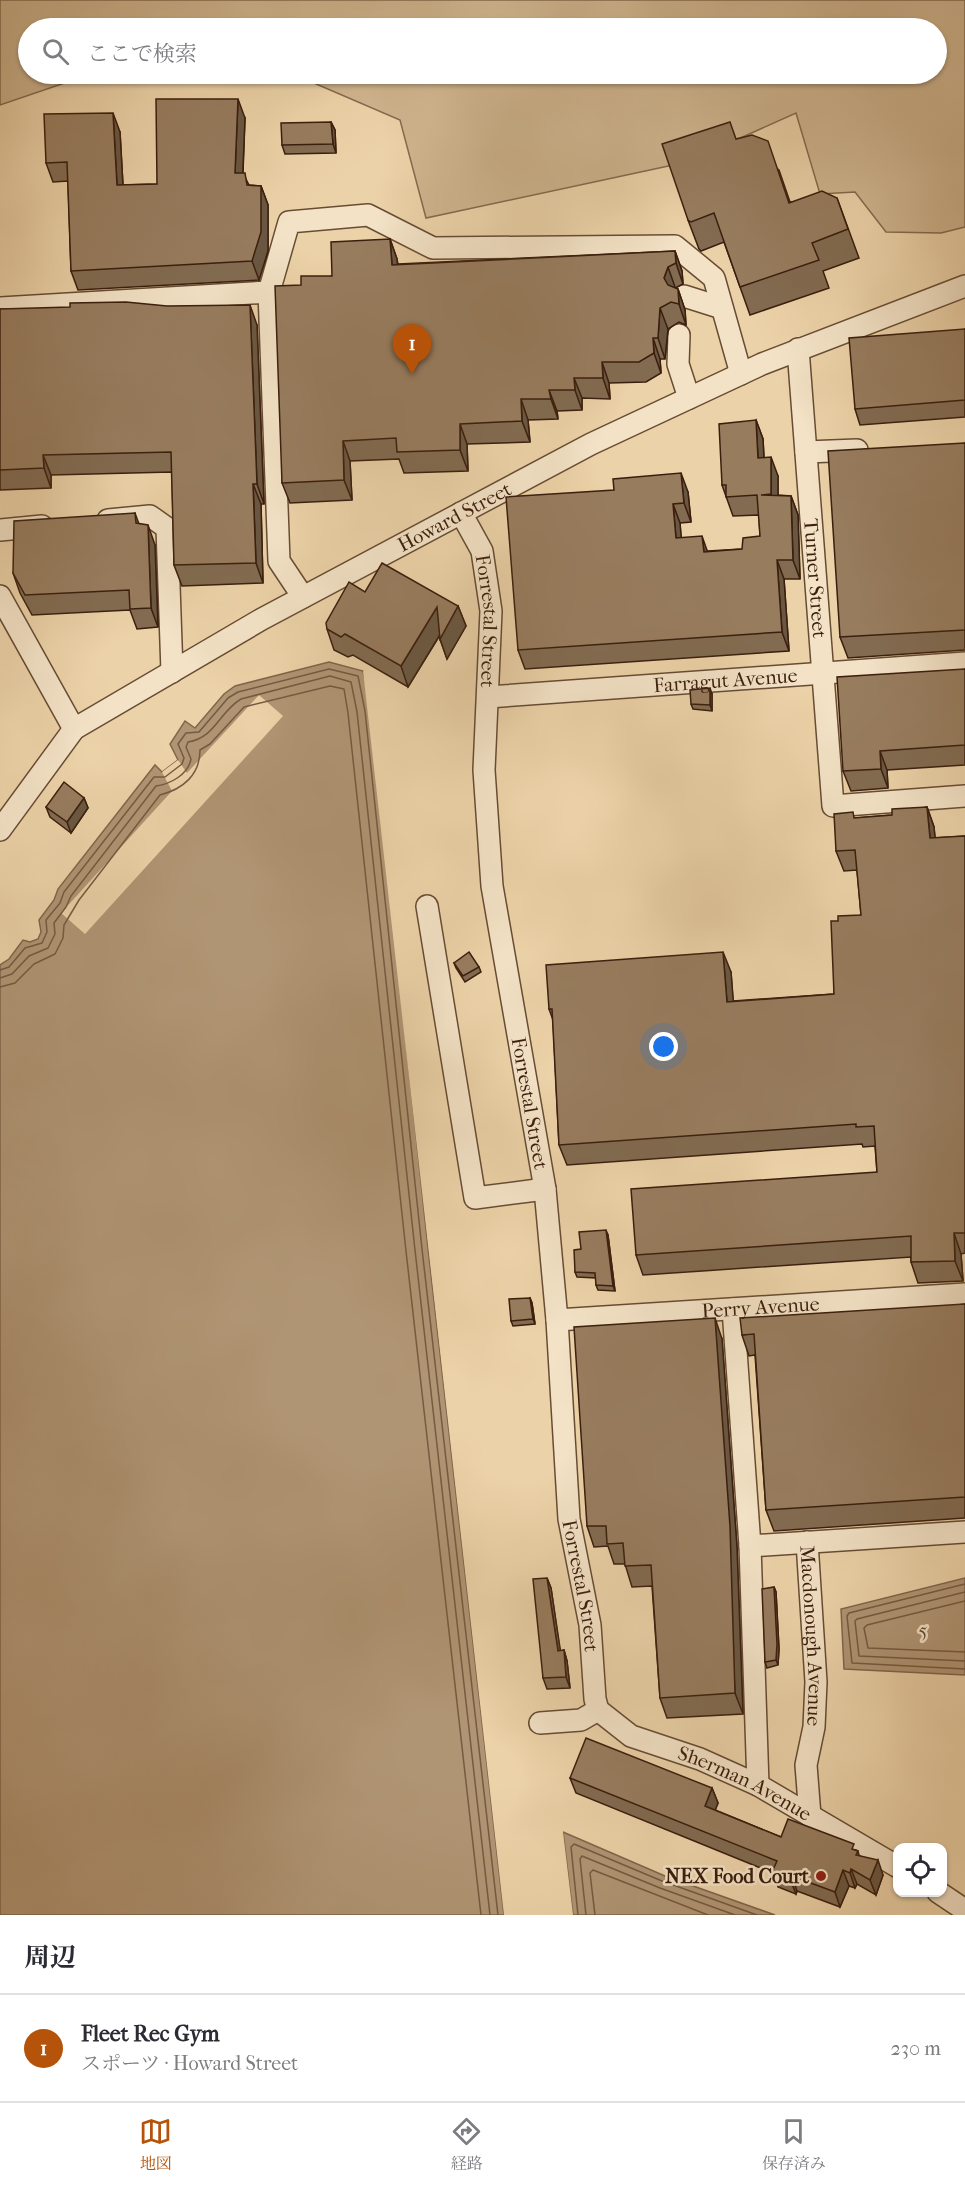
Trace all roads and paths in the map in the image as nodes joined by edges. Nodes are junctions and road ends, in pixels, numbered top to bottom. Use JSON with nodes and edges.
{"nodes":[{"id":1,"x":965,"y":286,"type":"edge"},
{"id":2,"x":269,"y":292,"type":"junction"},
{"id":3,"x":684,"y":296,"type":"dead end"},
{"id":4,"x":0,"y":308,"type":"edge"},
{"id":5,"x":722,"y":308,"type":"junction"},
{"id":6,"x":679,"y":335,"type":"dead end"},
{"id":7,"x":798,"y":349,"type":"junction"},
{"id":8,"x":741,"y":374,"type":"junction"},
{"id":9,"x":689,"y":398,"type":"junction"},
{"id":10,"x":874,"y":449,"type":"edge"},
{"id":11,"x":806,"y":452,"type":"junction"},
{"id":12,"x":461,"y":513,"type":"junction"},
{"id":13,"x":92,"y":521,"type":"edge"},
{"id":14,"x":58,"y":524,"type":"edge"},
{"id":15,"x":0,"y":530,"type":"edge"},
{"id":16,"x":0,"y":596,"type":"edge"},
{"id":17,"x":303,"y":597,"type":"junction"},
{"id":18,"x":965,"y":663,"type":"edge"},
{"id":19,"x":172,"y":672,"type":"junction"},
{"id":20,"x":823,"y":673,"type":"junction"},
{"id":21,"x":488,"y":697,"type":"junction"},
{"id":22,"x":74,"y":729,"type":"junction"},
{"id":23,"x":965,"y":796,"type":"edge"},
{"id":24,"x":0,"y":830,"type":"edge"},
{"id":25,"x":427,"y":906,"type":"dead end"},
{"id":26,"x":545,"y":1189,"type":"junction"},
{"id":27,"x":965,"y":1294,"type":"edge"},
{"id":28,"x":734,"y":1309,"type":"junction"},
{"id":29,"x":557,"y":1320,"type":"junction"},
{"id":30,"x":965,"y":1532,"type":"edge"},
{"id":31,"x":807,"y":1542,"type":"junction"},
{"id":32,"x":750,"y":1546,"type":"junction"},
{"id":33,"x":597,"y":1705,"type":"junction"},
{"id":34,"x":540,"y":1723,"type":"dead end"},
{"id":35,"x":758,"y":1785,"type":"junction"},
{"id":36,"x":810,"y":1816,"type":"junction"},
{"id":37,"x":893,"y":1866,"type":"edge"},
{"id":38,"x":944,"y":1897,"type":"edge"},
{"id":39,"x":965,"y":1910,"type":"edge"}],
"edges":[{"from":1,"to":7,"type":"street","name":"Howard Street"},
{"from":2,"to":4,"type":"street"},
{"from":2,"to":5,"type":"street"},
{"from":2,"to":17,"type":"street"},
{"from":3,"to":5,"type":"street"},
{"from":5,"to":8,"type":"street"},
{"from":6,"to":9,"type":"street"},
{"from":7,"to":8,"type":"street","name":"Howard Street"},
{"from":7,"to":11,"type":"street","name":"Turner Street"},
{"from":8,"to":9,"type":"street","name":"Howard Street"},
{"from":9,"to":12,"type":"street","name":"Howard Street"},
{"from":10,"to":11,"type":"street"},
{"from":11,"to":20,"type":"street","name":"Turner Street"},
{"from":12,"to":17,"type":"street","name":"Howard Street"},
{"from":12,"to":21,"type":"street","name":"Forrestal Street"},
{"from":13,"to":19,"type":"street"},
{"from":14,"to":15,"type":"street"},
{"from":16,"to":22,"type":"street"},
{"from":17,"to":19,"type":"street","name":"Howard Street"},
{"from":18,"to":20,"type":"street","name":"Farragut Avenue"},
{"from":19,"to":22,"type":"street","name":"Howard Street"},
{"from":20,"to":21,"type":"street","name":"Farragut Avenue"},
{"from":20,"to":23,"type":"street","name":"Turner Street"},
{"from":21,"to":26,"type":"street","name":"Forrestal Street"},
{"from":22,"to":24,"type":"street","name":"Howard Street"},
{"from":25,"to":26,"type":"street"},
{"from":26,"to":29,"type":"street","name":"Forrestal Street"},
{"from":27,"to":28,"type":"street","name":"Perry Avenue"},
{"from":28,"to":29,"type":"street","name":"Perry Avenue"},
{"from":28,"to":32,"type":"street"},
{"from":29,"to":33,"type":"street","name":"Forrestal Street"},
{"from":30,"to":31,"type":"street","name":"Macdonough Avenue"},
{"from":31,"to":32,"type":"street"},
{"from":31,"to":36,"type":"street","name":"Macdonough Avenue"},
{"from":32,"to":35,"type":"street"},
{"from":33,"to":34,"type":"street"},
{"from":33,"to":35,"type":"street","name":"Sherman Avenue"},
{"from":35,"to":36,"type":"street","name":"Sherman Avenue"},
{"from":36,"to":37,"type":"street","name":"Sherman Avenue"},
{"from":38,"to":39,"type":"street"}]}
